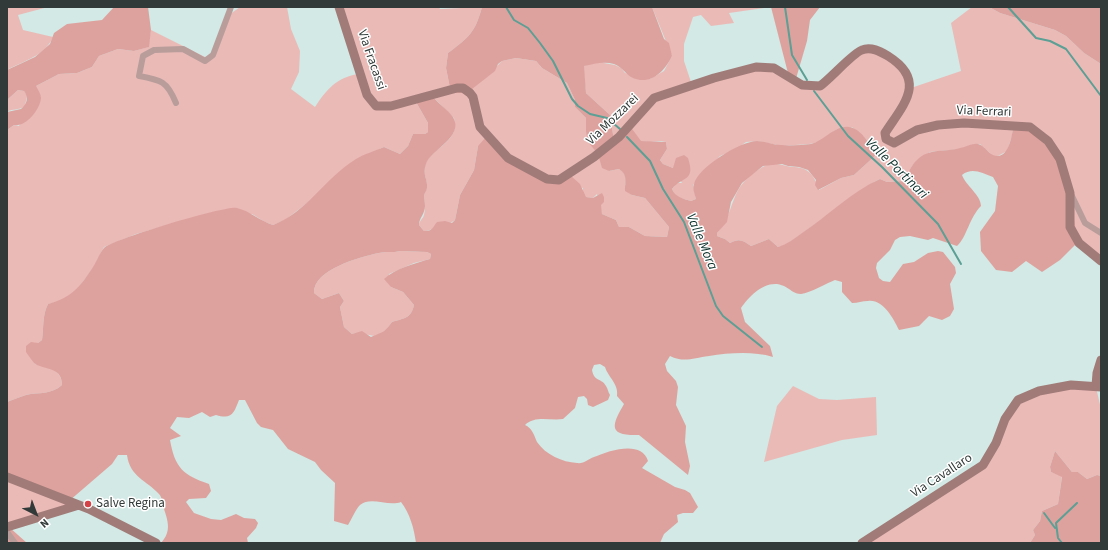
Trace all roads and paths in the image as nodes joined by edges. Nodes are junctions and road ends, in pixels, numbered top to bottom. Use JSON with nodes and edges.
{"nodes":[{"id":1,"x":231,"y":7,"type":"edge"},
{"id":2,"x":338,"y":7,"type":"edge"},
{"id":3,"x":884,"y":53,"type":"joint"},
{"id":4,"x":176,"y":103,"type":"dead end"},
{"id":5,"x":391,"y":106,"type":"joint"},
{"id":6,"x":1070,"y":193,"type":"junction"},
{"id":7,"x":1101,"y":233,"type":"edge"},
{"id":8,"x":1101,"y":261,"type":"edge"},
{"id":9,"x":1101,"y":360,"type":"edge"},
{"id":10,"x":1098,"y":387,"type":"edge"},
{"id":11,"x":7,"y":477,"type":"edge"},
{"id":12,"x":78,"y":505,"type":"junction"},
{"id":13,"x":7,"y":527,"type":"edge"},
{"id":14,"x":7,"y":532,"type":"edge"},
{"id":15,"x":15,"y":543,"type":"edge"},
{"id":16,"x":156,"y":543,"type":"edge"},
{"id":17,"x":862,"y":543,"type":"edge"}],
"edges":[{"from":1,"to":4,"type":"street"},
{"from":2,"to":5,"type":"street","name":"Via Fracassi"},
{"from":3,"to":5,"type":"street","name":"Via Mozzarei"},
{"from":3,"to":6,"type":"street","name":"Via Ferrari"},
{"from":6,"to":7,"type":"street"},
{"from":6,"to":8,"type":"street","name":"Via Ferrari"},
{"from":9,"to":10,"type":"street"},
{"from":10,"to":17,"type":"street","name":"Via Cavallaro"},
{"from":11,"to":12,"type":"street"},
{"from":12,"to":13,"type":"street"},
{"from":12,"to":16,"type":"street"},
{"from":14,"to":15,"type":"street"}]}
